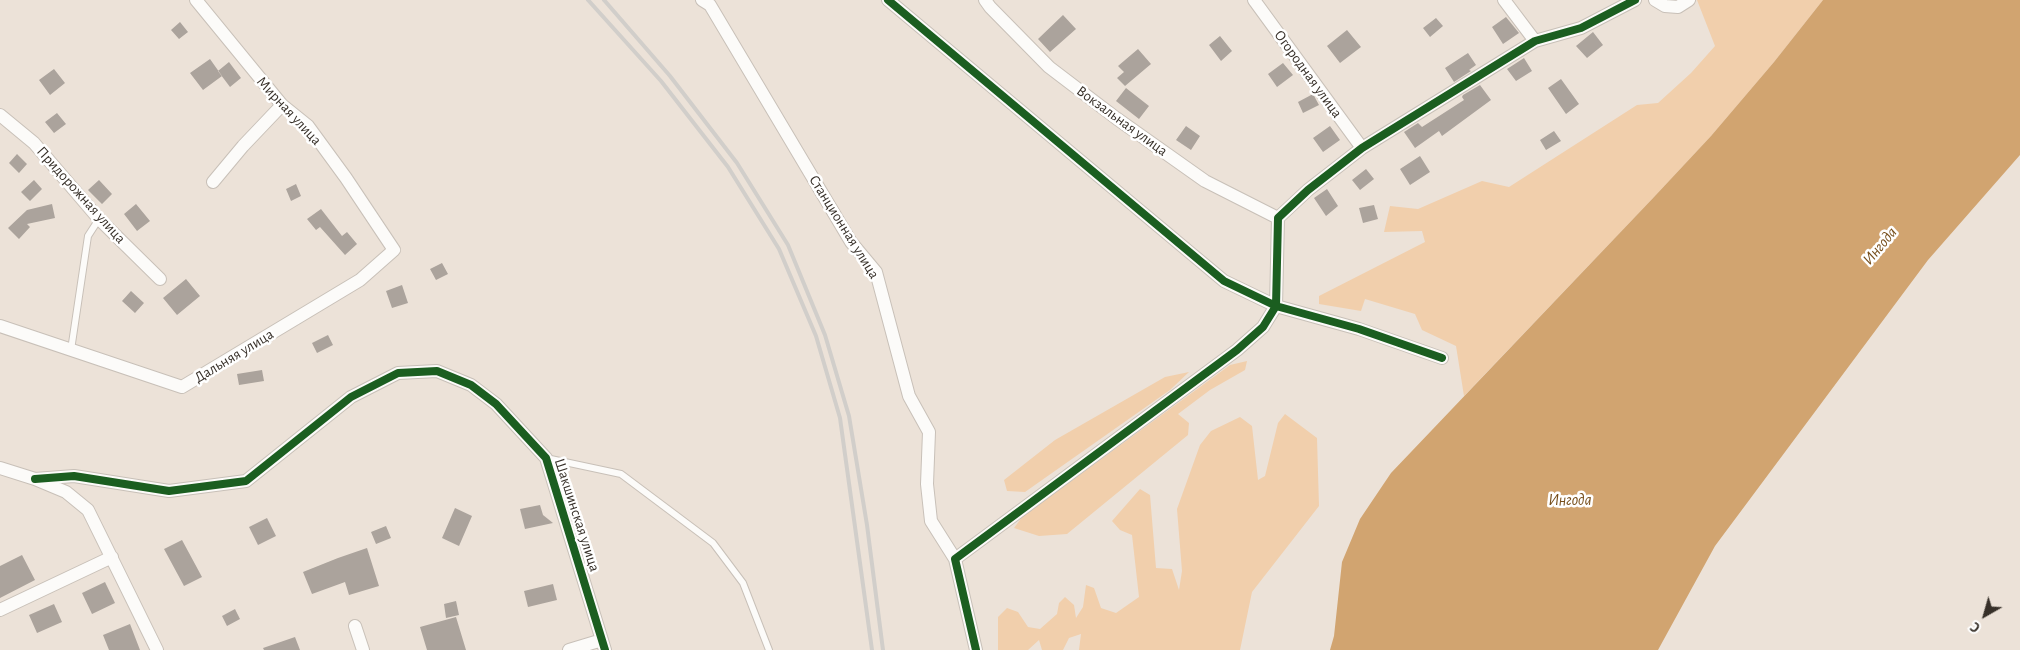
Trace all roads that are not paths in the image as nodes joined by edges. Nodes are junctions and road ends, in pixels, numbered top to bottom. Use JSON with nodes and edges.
{"nodes":[{"id":1,"x":196,"y":0,"type":"edge"},
{"id":2,"x":702,"y":0,"type":"edge"},
{"id":3,"x":888,"y":0,"type":"edge"},
{"id":4,"x":986,"y":0,"type":"edge"},
{"id":5,"x":1254,"y":0,"type":"edge"},
{"id":6,"x":1504,"y":0,"type":"edge"},
{"id":7,"x":1635,"y":0,"type":"edge"},
{"id":8,"x":1655,"y":0,"type":"edge"},
{"id":9,"x":1689,"y":0,"type":"edge"},
{"id":10,"x":1534,"y":41,"type":"junction"},
{"id":11,"x":282,"y":106,"type":"junction"},
{"id":12,"x":0,"y":115,"type":"edge"},
{"id":13,"x":1362,"y":148,"type":"junction"},
{"id":14,"x":213,"y":182,"type":"dead end"},
{"id":15,"x":99,"y":218,"type":"junction"},
{"id":16,"x":1278,"y":218,"type":"junction"},
{"id":17,"x":394,"y":250,"type":"joint"},
{"id":18,"x":160,"y":279,"type":"dead end"},
{"id":19,"x":1276,"y":306,"type":"junction"},
{"id":20,"x":0,"y":326,"type":"edge"},
{"id":21,"x":71,"y":350,"type":"junction"},
{"id":22,"x":1442,"y":358,"type":"dead end"},
{"id":23,"x":546,"y":458,"type":"junction"},
{"id":24,"x":0,"y":468,"type":"edge"},
{"id":25,"x":35,"y":479,"type":"junction"},
{"id":26,"x":112,"y":557,"type":"junction"},
{"id":27,"x":955,"y":559,"type":"junction"},
{"id":28,"x":0,"y":610,"type":"edge"},
{"id":29,"x":355,"y":626,"type":"dead end"},
{"id":30,"x":604,"y":645,"type":"edge"},
{"id":31,"x":157,"y":650,"type":"edge"},
{"id":32,"x":363,"y":650,"type":"edge"},
{"id":33,"x":569,"y":650,"type":"edge"},
{"id":34,"x":770,"y":650,"type":"edge"},
{"id":35,"x":976,"y":650,"type":"edge"}],
"edges":[{"from":1,"to":11,"type":"street","name":"Мирная улица"},
{"from":2,"to":27,"type":"street","name":"Станционная улица"},
{"from":3,"to":19,"type":"street"},
{"from":4,"to":16,"type":"street","name":"Вокзальная улица"},
{"from":5,"to":13,"type":"street","name":"Огородная улица"},
{"from":6,"to":10,"type":"street"},
{"from":7,"to":10,"type":"street"},
{"from":8,"to":9,"type":"street"},
{"from":10,"to":13,"type":"street"},
{"from":11,"to":14,"type":"street"},
{"from":11,"to":17,"type":"street","name":"Мирная улица"},
{"from":12,"to":15,"type":"street","name":"Придорожная улица"},
{"from":13,"to":16,"type":"street"},
{"from":15,"to":18,"type":"street","name":"Придорожная улица"},
{"from":15,"to":21,"type":"lane"},
{"from":16,"to":19,"type":"street"},
{"from":17,"to":21,"type":"street","name":"Дальняя улица"},
{"from":19,"to":22,"type":"street"},
{"from":19,"to":27,"type":"street"},
{"from":20,"to":21,"type":"street","name":"Дальняя улица"},
{"from":23,"to":25,"type":"street","name":"Шакшинская улица"},
{"from":23,"to":30,"type":"street","name":"Шакшинская улица"},
{"from":23,"to":34,"type":"lane"},
{"from":24,"to":25,"type":"street"},
{"from":25,"to":26,"type":"street"},
{"from":26,"to":28,"type":"street"},
{"from":26,"to":31,"type":"street"},
{"from":27,"to":35,"type":"street","name":"Станционная улица"},
{"from":29,"to":32,"type":"street"},
{"from":30,"to":33,"type":"street"}]}
